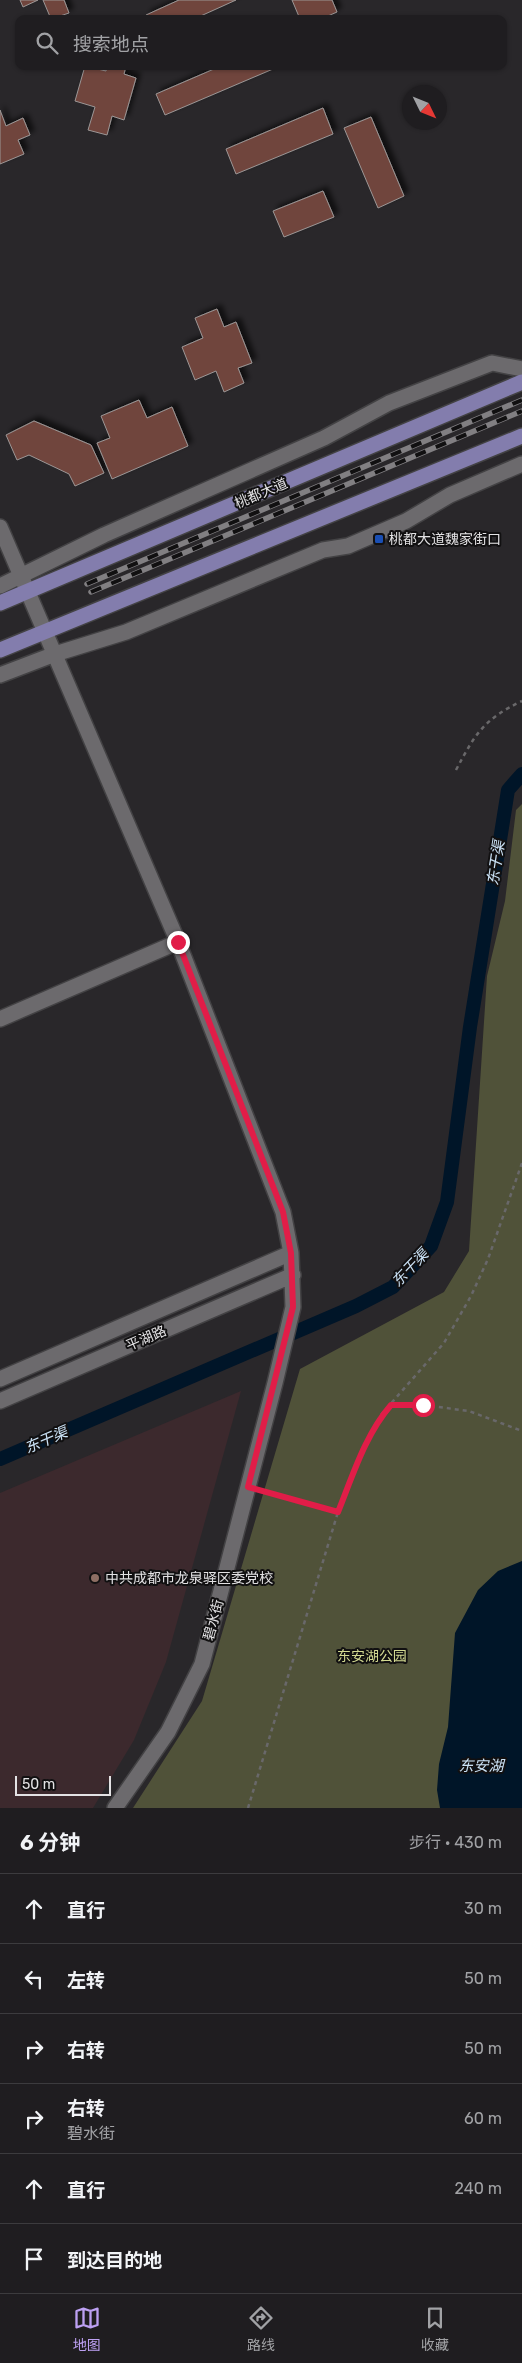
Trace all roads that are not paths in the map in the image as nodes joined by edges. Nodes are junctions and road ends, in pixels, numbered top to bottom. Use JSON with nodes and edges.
{"nodes":[{"id":1,"x":522,"y":369,"type":"edge"},
{"id":2,"x":522,"y":382,"type":"edge"},
{"id":3,"x":522,"y":436,"type":"edge"},
{"id":4,"x":522,"y":464,"type":"edge"},
{"id":5,"x":0,"y":527,"type":"edge"},
{"id":6,"x":25,"y":584,"type":"junction"},
{"id":7,"x":0,"y":586,"type":"edge"},
{"id":8,"x":0,"y":603,"type":"edge"},
{"id":9,"x":46,"y":633,"type":"junction"},
{"id":10,"x":0,"y":650,"type":"edge"},
{"id":11,"x":55,"y":654,"type":"junction"},
{"id":12,"x":0,"y":675,"type":"edge"},
{"id":13,"x":178,"y":942,"type":"junction"},
{"id":14,"x":0,"y":1019,"type":"edge"},
{"id":15,"x":291,"y":1253,"type":"junction"},
{"id":16,"x":293,"y":1275,"type":"junction"},
{"id":17,"x":0,"y":1379,"type":"edge"},
{"id":18,"x":0,"y":1401,"type":"edge"},
{"id":19,"x":115,"y":1808,"type":"edge"}],
"edges":[{"from":1,"to":6,"type":"street"},
{"from":2,"to":6,"type":"main road","name":"桃都大道"},
{"from":3,"to":9,"type":"main road"},
{"from":4,"to":11,"type":"street"},
{"from":5,"to":6,"type":"street","name":"碧水街"},
{"from":6,"to":7,"type":"street"},
{"from":6,"to":8,"type":"main road","name":"桃都大道"},
{"from":6,"to":9,"type":"street","name":"碧水街"},
{"from":9,"to":10,"type":"main road"},
{"from":9,"to":11,"type":"street","name":"碧水街"},
{"from":11,"to":12,"type":"street"},
{"from":11,"to":13,"type":"street","name":"碧水街"},
{"from":13,"to":14,"type":"street"},
{"from":13,"to":15,"type":"street","name":"碧水街"},
{"from":15,"to":16,"type":"street","name":"碧水街"},
{"from":15,"to":17,"type":"street","name":"平湖路"},
{"from":16,"to":18,"type":"street","name":"平湖路"},
{"from":16,"to":19,"type":"street","name":"碧水街"}]}
